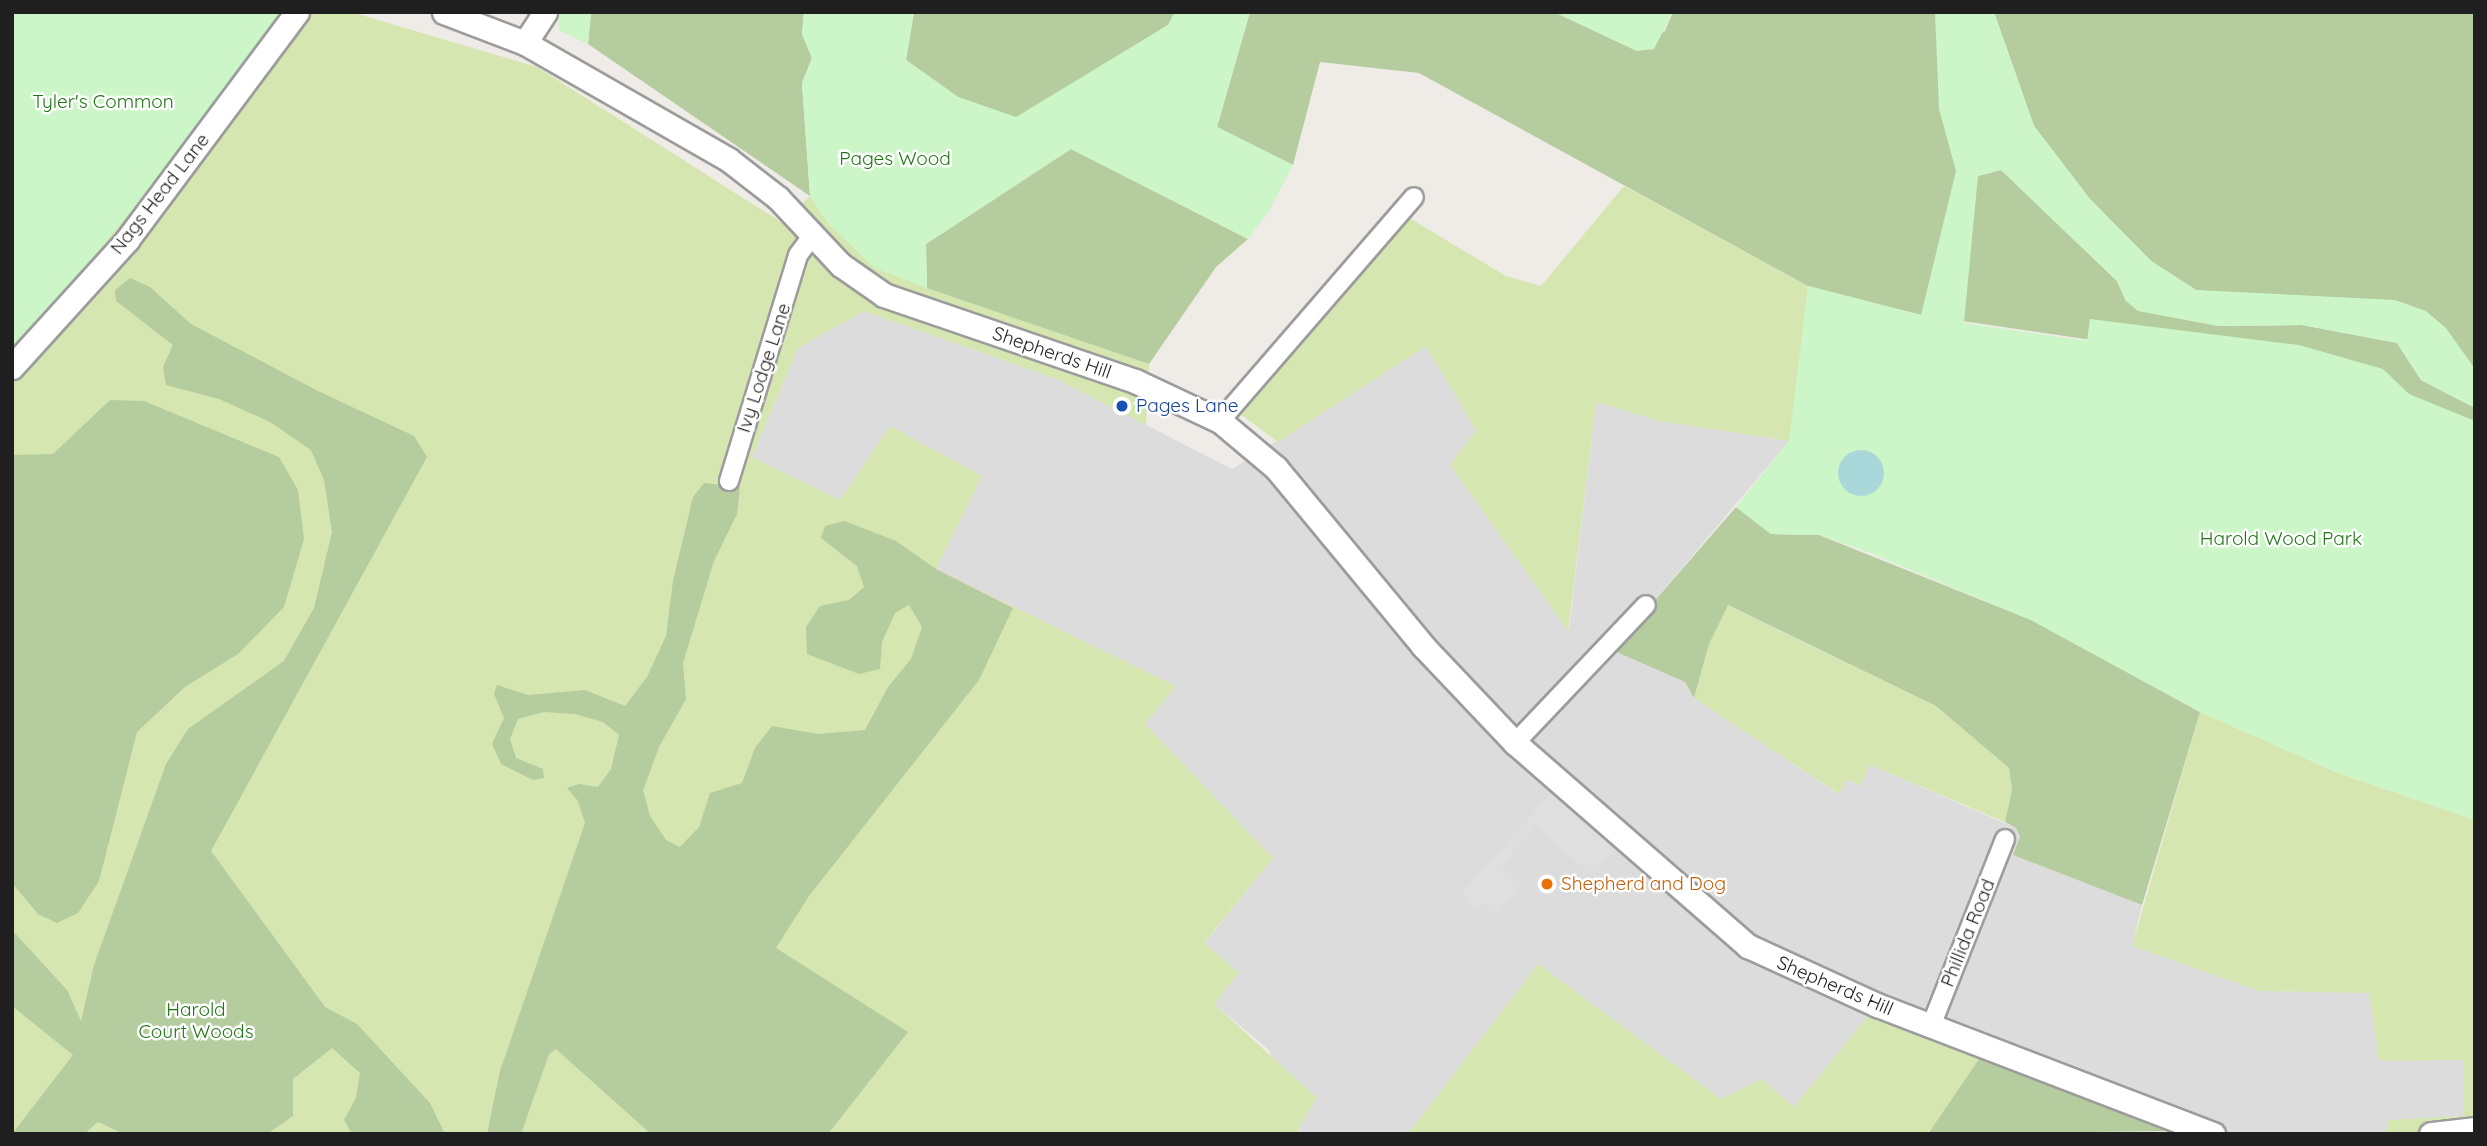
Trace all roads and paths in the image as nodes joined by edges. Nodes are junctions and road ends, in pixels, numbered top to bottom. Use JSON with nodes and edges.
{"nodes":[{"id":1,"x":297,"y":12,"type":"edge"},
{"id":2,"x":444,"y":12,"type":"edge"},
{"id":3,"x":545,"y":12,"type":"edge"},
{"id":4,"x":524,"y":43,"type":"junction"},
{"id":5,"x":1414,"y":197,"type":"dead end"},
{"id":6,"x":813,"y":235,"type":"junction"},
{"id":7,"x":12,"y":367,"type":"edge"},
{"id":8,"x":1220,"y":421,"type":"junction"},
{"id":9,"x":729,"y":481,"type":"dead end"},
{"id":10,"x":1646,"y":605,"type":"dead end"},
{"id":11,"x":1515,"y":743,"type":"junction"},
{"id":12,"x":2005,"y":839,"type":"dead end"},
{"id":13,"x":1931,"y":1026,"type":"junction"},
{"id":14,"x":2470,"y":1129,"type":"edge"},
{"id":15,"x":2213,"y":1134,"type":"edge"},
{"id":16,"x":2431,"y":1134,"type":"edge"}],
"edges":[{"from":1,"to":7,"type":"street","name":"Nags Head Lane"},
{"from":2,"to":4,"type":"street","name":"Shepherds Hill"},
{"from":3,"to":4,"type":"street"},
{"from":4,"to":6,"type":"street","name":"Shepherds Hill"},
{"from":5,"to":8,"type":"street"},
{"from":6,"to":8,"type":"street","name":"Shepherds Hill"},
{"from":6,"to":9,"type":"street","name":"Ivy Lodge Lane"},
{"from":8,"to":11,"type":"street","name":"Shepherds Hill"},
{"from":10,"to":11,"type":"street"},
{"from":11,"to":13,"type":"street","name":"Shepherds Hill"},
{"from":12,"to":13,"type":"street","name":"Phillida Road"},
{"from":13,"to":15,"type":"street","name":"Shepherds Hill"},
{"from":14,"to":16,"type":"street"}]}
